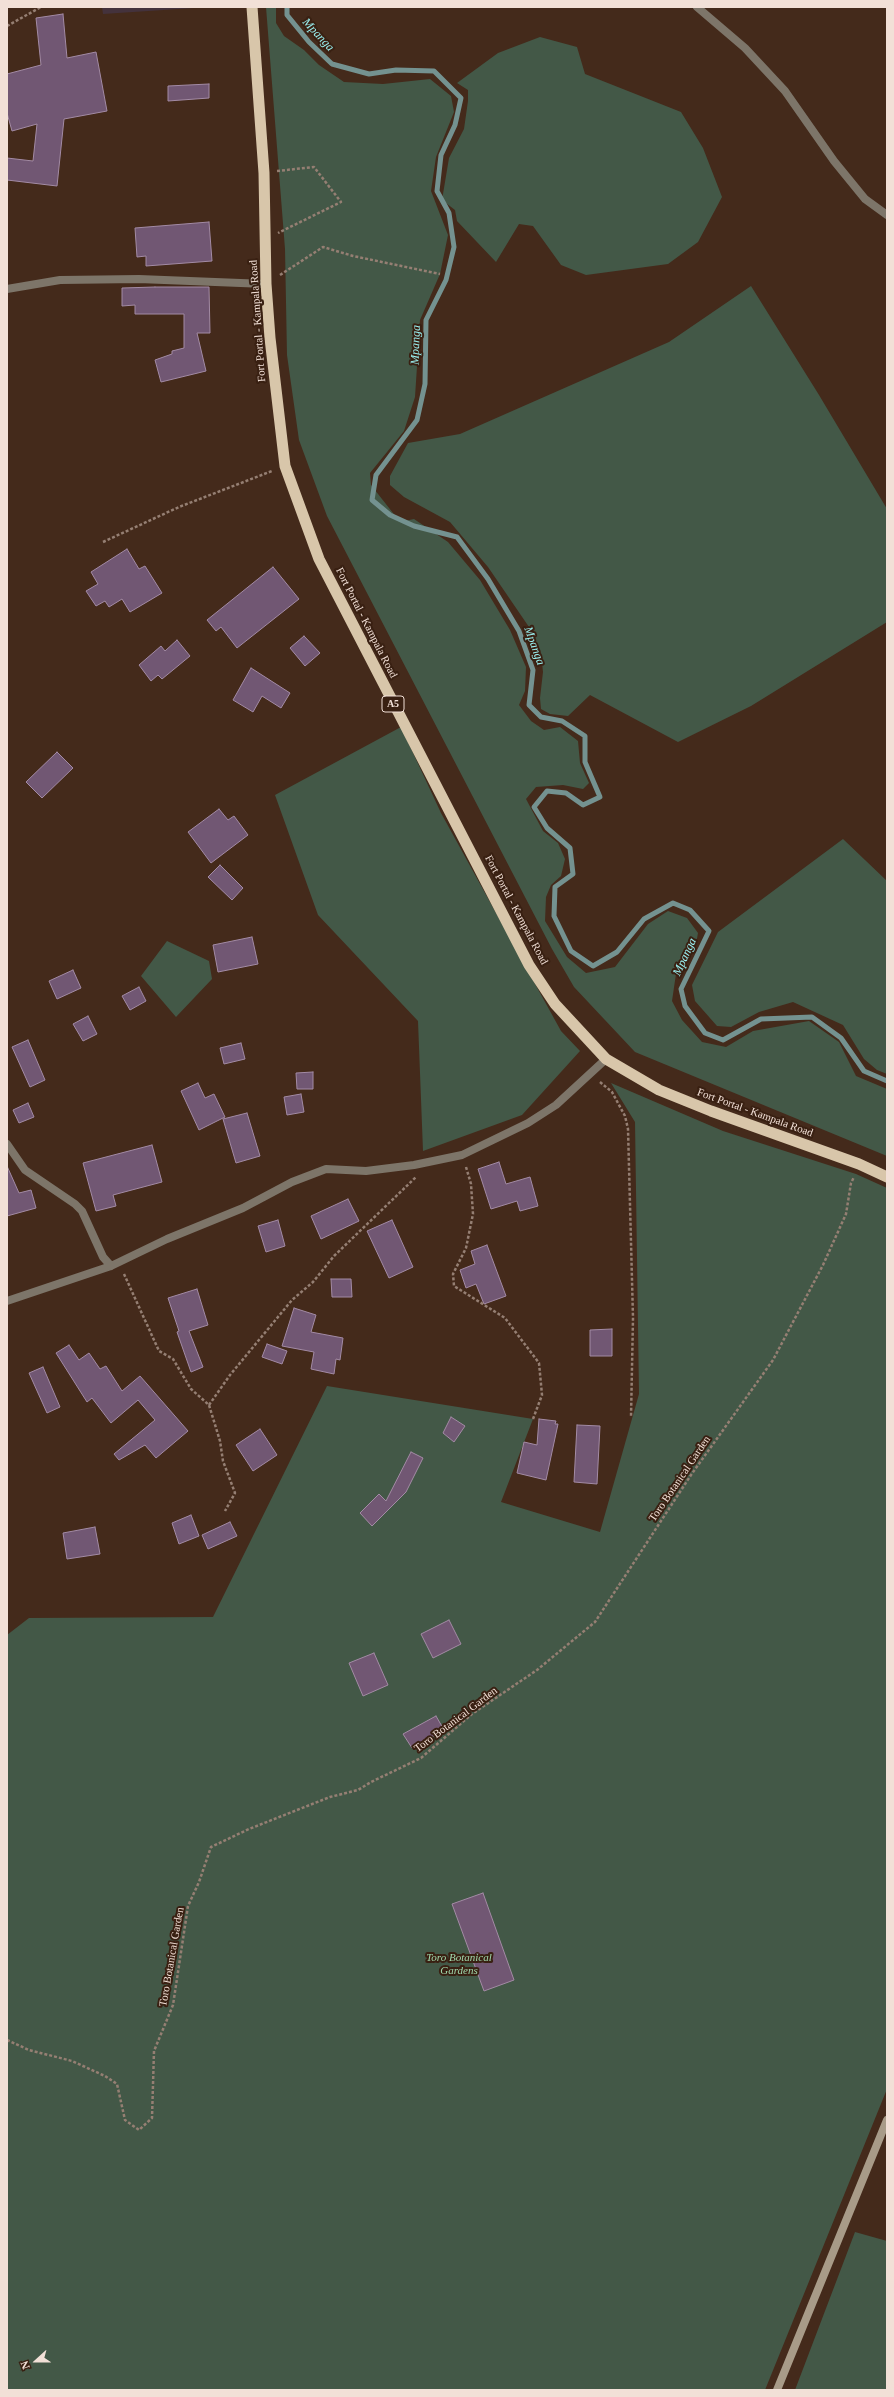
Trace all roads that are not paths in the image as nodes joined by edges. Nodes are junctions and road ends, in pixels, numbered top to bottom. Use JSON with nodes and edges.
{"nodes":[{"id":1,"x":252,"y":7,"type":"edge"},
{"id":2,"x":697,"y":7,"type":"edge"},
{"id":3,"x":887,"y":215,"type":"edge"},
{"id":4,"x":266,"y":284,"type":"junction"},
{"id":5,"x":7,"y":289,"type":"edge"},
{"id":6,"x":606,"y":1059,"type":"junction"},
{"id":7,"x":7,"y":1144,"type":"edge"},
{"id":8,"x":887,"y":1177,"type":"edge"},
{"id":9,"x":111,"y":1266,"type":"junction"},
{"id":10,"x":7,"y":1301,"type":"edge"},
{"id":11,"x":887,"y":2120,"type":"edge"},
{"id":12,"x":777,"y":2390,"type":"edge"}],
"edges":[{"from":1,"to":4,"type":"highway","name":"Fort Portal - Kampala Road","number":"A5"},
{"from":2,"to":3,"type":"street"},
{"from":4,"to":5,"type":"street"},
{"from":4,"to":6,"type":"highway","name":"Fort Portal - Kampala Road","number":"A5"},
{"from":6,"to":8,"type":"highway","name":"Fort Portal - Kampala Road","number":"A5"},
{"from":6,"to":9,"type":"street"},
{"from":7,"to":9,"type":"street"},
{"from":9,"to":10,"type":"street"},
{"from":11,"to":12,"type":"main road"}]}
